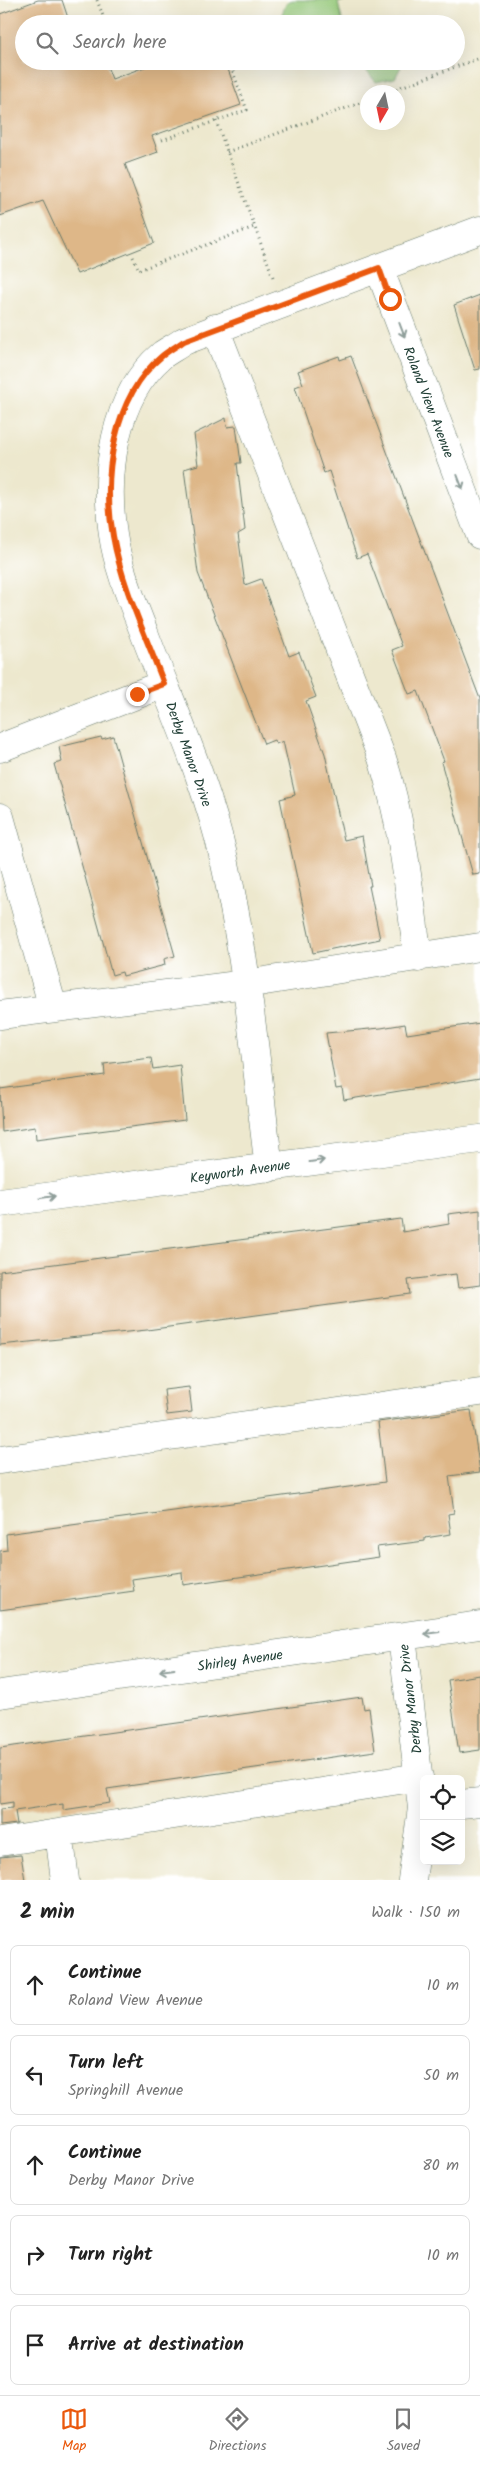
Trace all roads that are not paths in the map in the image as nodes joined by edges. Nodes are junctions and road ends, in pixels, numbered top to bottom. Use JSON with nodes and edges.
{"nodes":[{"id":1,"x":480,"y":230,"type":"edge"},
{"id":2,"x":379,"y":268,"type":"junction"},
{"id":3,"x":215,"y":328,"type":"junction"},
{"id":4,"x":480,"y":535,"type":"edge"},
{"id":5,"x":164,"y":684,"type":"junction"},
{"id":6,"x":0,"y":748,"type":"edge"},
{"id":7,"x":0,"y":817,"type":"edge"},
{"id":8,"x":480,"y":947,"type":"edge"},
{"id":9,"x":418,"y":958,"type":"junction"},
{"id":10,"x":246,"y":984,"type":"junction"},
{"id":11,"x":53,"y":1008,"type":"junction"},
{"id":12,"x":0,"y":1015,"type":"edge"},
{"id":13,"x":480,"y":1139,"type":"edge"},
{"id":14,"x":269,"y":1168,"type":"junction"},
{"id":15,"x":0,"y":1203,"type":"edge"},
{"id":16,"x":480,"y":1392,"type":"edge"},
{"id":17,"x":0,"y":1460,"type":"edge"},
{"id":18,"x":480,"y":1625,"type":"edge"},
{"id":19,"x":402,"y":1637,"type":"junction"},
{"id":20,"x":0,"y":1694,"type":"edge"},
{"id":21,"x":419,"y":1777,"type":"junction"},
{"id":22,"x":420,"y":1785,"type":"edge"},
{"id":23,"x":480,"y":1802,"type":"edge"},
{"id":24,"x":465,"y":1804,"type":"edge"},
{"id":25,"x":421,"y":1820,"type":"edge"},
{"id":26,"x":59,"y":1834,"type":"junction"},
{"id":27,"x":0,"y":1842,"type":"edge"},
{"id":28,"x":65,"y":1880,"type":"edge"},
{"id":29,"x":412,"y":1880,"type":"edge"}],
"edges":[{"from":1,"to":2,"type":"street","name":"Derby Manor Drive"},
{"from":2,"to":3,"type":"street","name":"Derby Manor Drive"},
{"from":2,"to":4,"type":"street","name":"Roland View Avenue","one_way":true},
{"from":3,"to":5,"type":"street","name":"Derby Manor Drive"},
{"from":3,"to":9,"type":"street"},
{"from":5,"to":6,"type":"street"},
{"from":5,"to":10,"type":"street","name":"Derby Manor Drive"},
{"from":7,"to":11,"type":"street"},
{"from":8,"to":9,"type":"street"},
{"from":9,"to":10,"type":"street"},
{"from":10,"to":11,"type":"street"},
{"from":10,"to":14,"type":"street","name":"Derby Manor Drive"},
{"from":11,"to":12,"type":"street"},
{"from":14,"to":13,"type":"street","name":"Keyworth Avenue","one_way":true},
{"from":15,"to":14,"type":"street","name":"Keyworth Avenue","one_way":true},
{"from":16,"to":17,"type":"street"},
{"from":18,"to":19,"type":"street","name":"Shirley Avenue","one_way":true},
{"from":19,"to":20,"type":"street","name":"Shirley Avenue","one_way":true},
{"from":19,"to":21,"type":"street","name":"Derby Manor Drive"},
{"from":21,"to":22,"type":"street","name":"Derby Manor Drive"},
{"from":21,"to":26,"type":"street"},
{"from":23,"to":24,"type":"street"},
{"from":25,"to":29,"type":"street","name":"Derby Manor Drive"},
{"from":26,"to":27,"type":"street"},
{"from":26,"to":28,"type":"street"}]}
